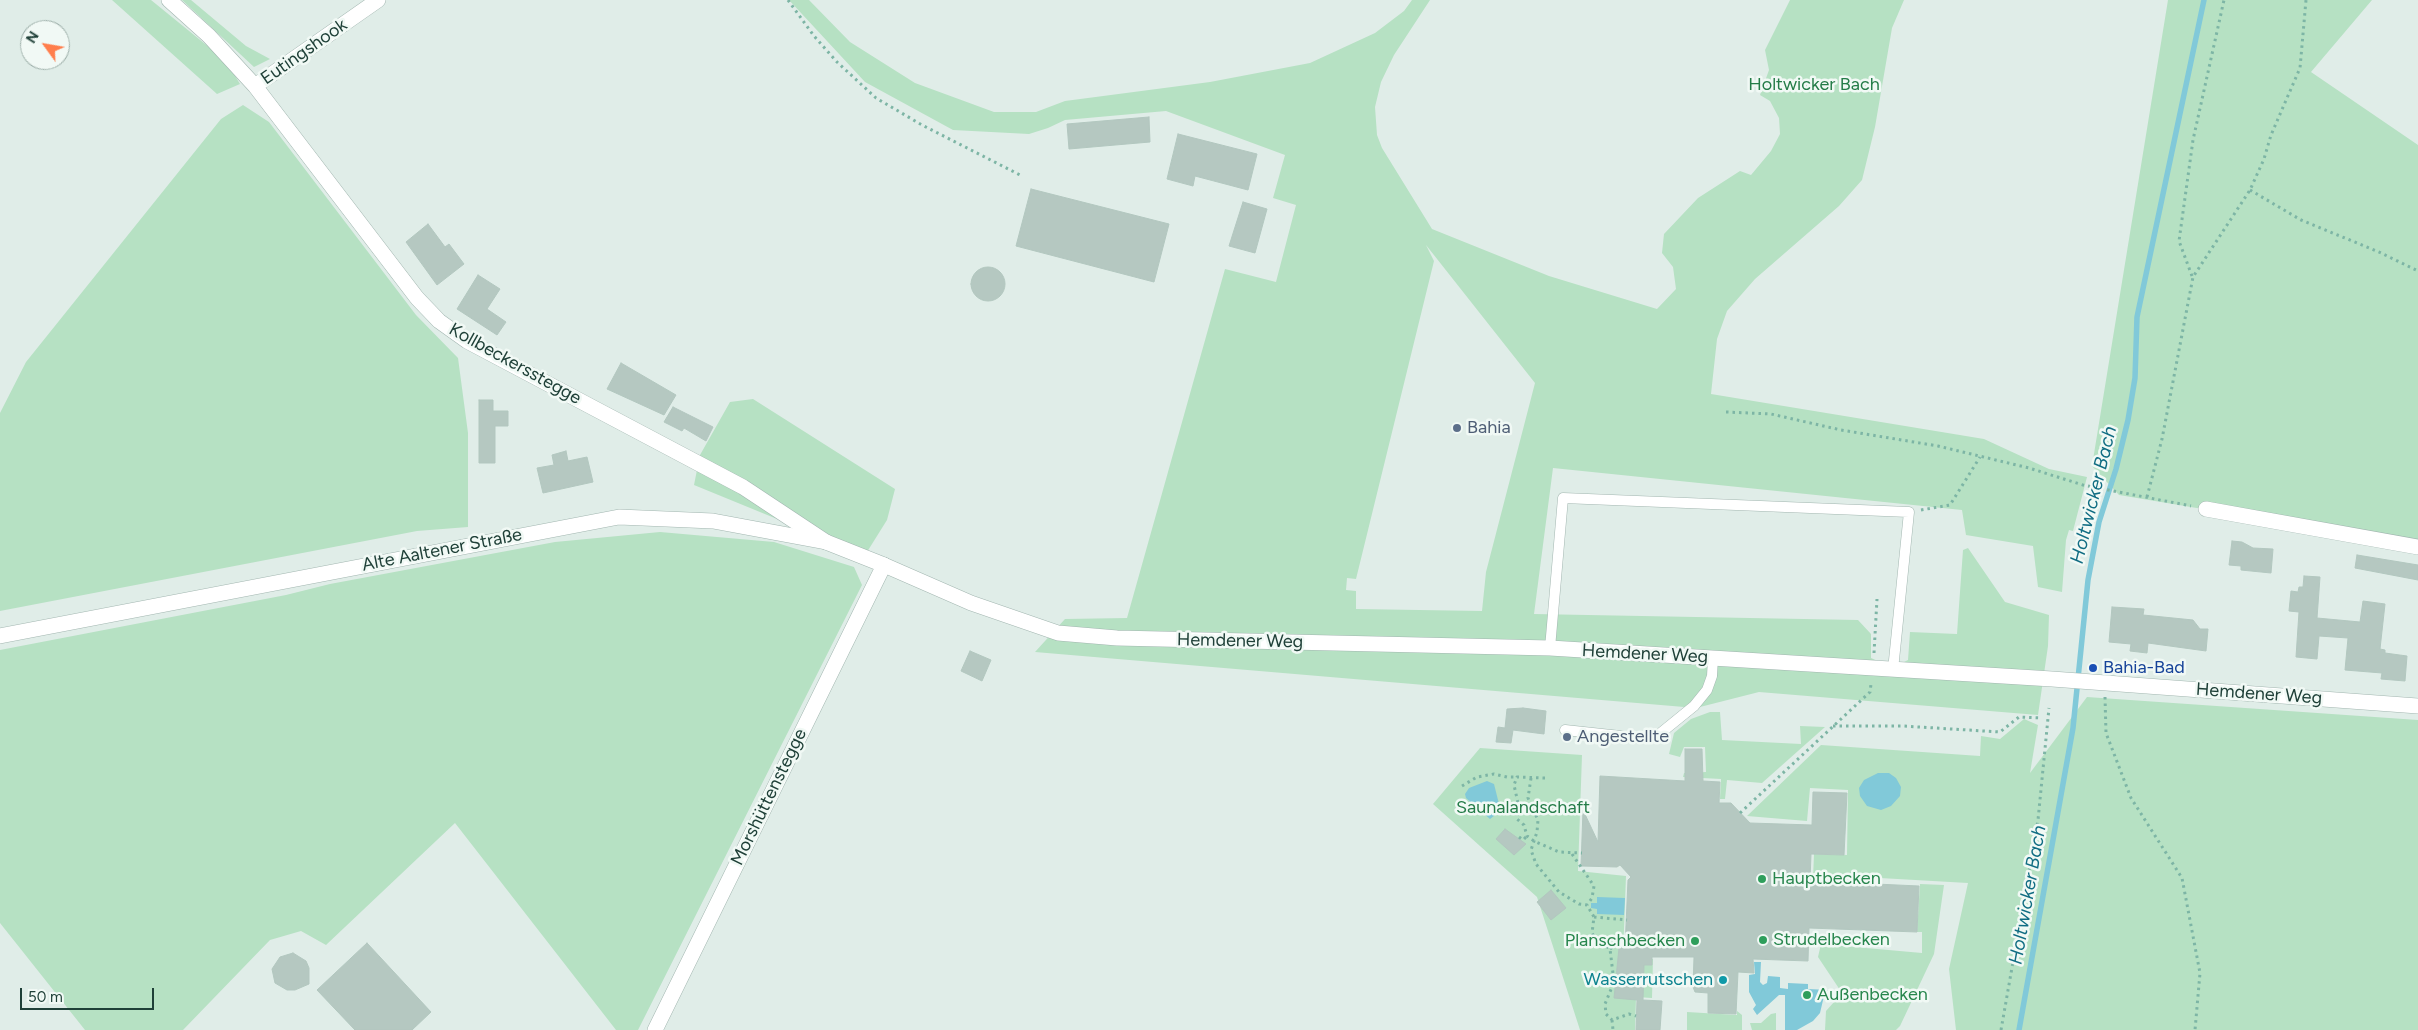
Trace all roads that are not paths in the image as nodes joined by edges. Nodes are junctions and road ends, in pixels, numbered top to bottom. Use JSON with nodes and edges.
{"nodes":[{"id":1,"x":169,"y":0,"type":"edge"},
{"id":2,"x":378,"y":0,"type":"edge"},
{"id":3,"x":255,"y":86,"type":"junction"},
{"id":4,"x":2206,"y":509,"type":"road end"},
{"id":5,"x":826,"y":542,"type":"junction"},
{"id":6,"x":2418,"y":547,"type":"edge"},
{"id":7,"x":884,"y":565,"type":"junction"},
{"id":8,"x":0,"y":636,"type":"edge"},
{"id":9,"x":1550,"y":648,"type":"junction"},
{"id":10,"x":1713,"y":658,"type":"junction"},
{"id":11,"x":1893,"y":670,"type":"junction"},
{"id":12,"x":2418,"y":706,"type":"edge"},
{"id":13,"x":1565,"y":730,"type":"dead end"},
{"id":14,"x":655,"y":1030,"type":"edge"}],
"edges":[{"from":1,"to":3,"type":"street","name":"Kollbeckersstegge"},
{"from":2,"to":3,"type":"street","name":"Eutingshook"},
{"from":3,"to":5,"type":"street","name":"Kollbeckersstegge"},
{"from":4,"to":6,"type":"street"},
{"from":5,"to":7,"type":"street","name":"Alte Aaltener Straße"},
{"from":5,"to":8,"type":"street","name":"Alte Aaltener Straße"},
{"from":7,"to":9,"type":"street","name":"Hemdener Weg"},
{"from":7,"to":14,"type":"street","name":"Morshüttenstegge"},
{"from":9,"to":10,"type":"street","name":"Hemdener Weg"},
{"from":9,"to":11,"type":"lane"},
{"from":10,"to":11,"type":"street","name":"Hemdener Weg"},
{"from":10,"to":13,"type":"lane"},
{"from":11,"to":12,"type":"street","name":"Hemdener Weg"}]}
